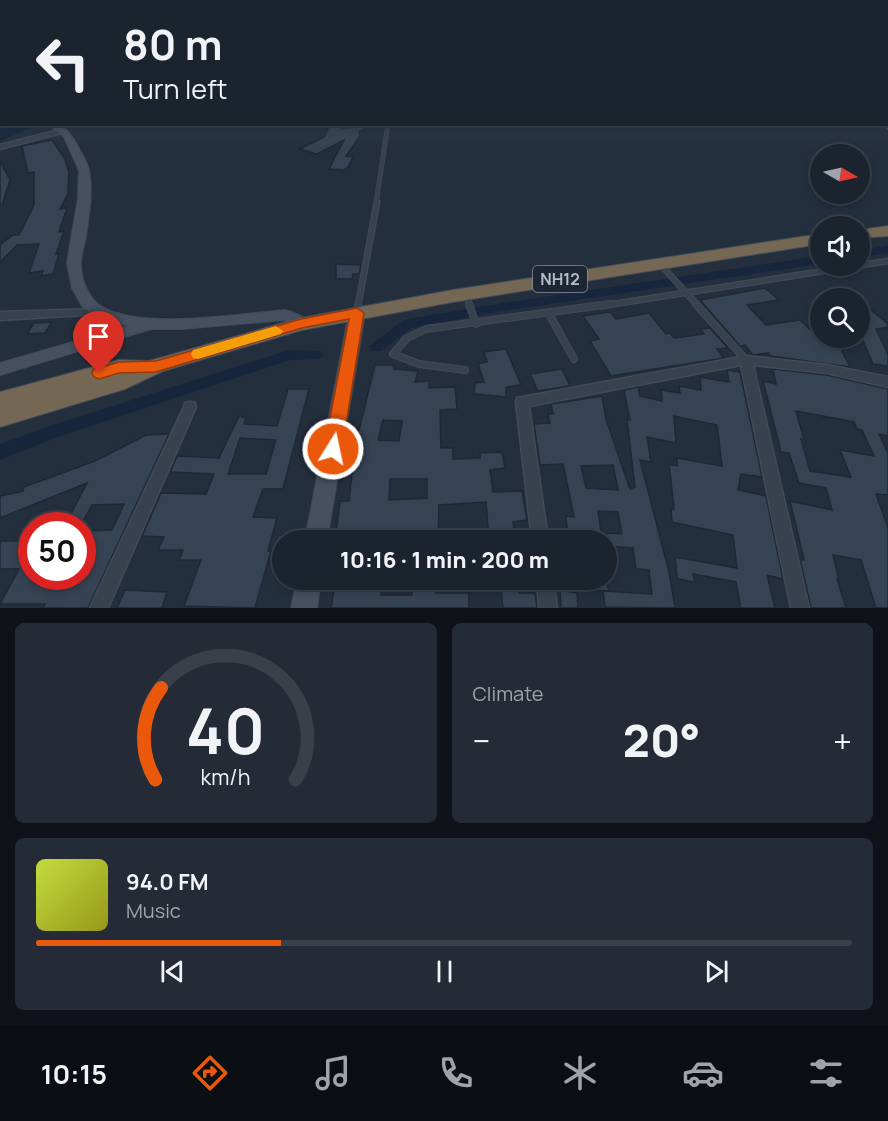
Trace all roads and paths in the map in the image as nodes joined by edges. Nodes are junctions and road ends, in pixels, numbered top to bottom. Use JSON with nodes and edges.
{"nodes":[{"id":1,"x":388,"y":126,"type":"edge"},
{"id":2,"x":57,"y":128,"type":"edge"},
{"id":3,"x":0,"y":147,"type":"edge"},
{"id":4,"x":888,"y":231,"type":"edge"},
{"id":5,"x":870,"y":233,"type":"edge"},
{"id":6,"x":810,"y":241,"type":"edge"},
{"id":7,"x":888,"y":261,"type":"edge"},
{"id":8,"x":660,"y":264,"type":"junction"},
{"id":9,"x":683,"y":291,"type":"junction"},
{"id":10,"x":468,"y":299,"type":"junction"},
{"id":11,"x":99,"y":312,"type":"junction"},
{"id":12,"x":357,"y":313,"type":"junction"},
{"id":13,"x":549,"y":314,"type":"junction"},
{"id":14,"x":0,"y":316,"type":"edge"},
{"id":15,"x":151,"y":324,"type":"junction"},
{"id":16,"x":301,"y":324,"type":"junction"},
{"id":17,"x":476,"y":324,"type":"junction"},
{"id":18,"x":574,"y":359,"type":"dead end"},
{"id":19,"x":746,"y":360,"type":"junction"},
{"id":20,"x":156,"y":366,"type":"junction"},
{"id":21,"x":0,"y":369,"type":"edge"},
{"id":22,"x":465,"y":370,"type":"dead end"},
{"id":23,"x":888,"y":382,"type":"edge"},
{"id":24,"x":0,"y":401,"type":"edge"},
{"id":25,"x":190,"y":407,"type":"dead end"},
{"id":26,"x":0,"y":418,"type":"edge"},
{"id":27,"x":318,"y":530,"type":"edge"},
{"id":28,"x":539,"y":530,"type":"edge"},
{"id":29,"x":307,"y":590,"type":"edge"},
{"id":30,"x":546,"y":590,"type":"edge"},
{"id":31,"x":99,"y":608,"type":"edge"},
{"id":32,"x":304,"y":608,"type":"edge"},
{"id":33,"x":548,"y":608,"type":"edge"},
{"id":34,"x":800,"y":608,"type":"edge"}],
"edges":[{"from":1,"to":12,"type":"lane"},
{"from":2,"to":3,"type":"street"},
{"from":2,"to":11,"type":"street"},
{"from":4,"to":5,"type":"highway"},
{"from":6,"to":8,"type":"highway","number":"NH12"},
{"from":7,"to":9,"type":"lane"},
{"from":8,"to":9,"type":"lane"},
{"from":8,"to":10,"type":"highway","number":"NH12"},
{"from":9,"to":13,"type":"lane"},
{"from":9,"to":19,"type":"lane"},
{"from":10,"to":12,"type":"highway","number":"NH12"},
{"from":10,"to":17,"type":"lane"},
{"from":11,"to":14,"type":"street"},
{"from":11,"to":15,"type":"street"},
{"from":12,"to":16,"type":"highway","number":"NH12"},
{"from":12,"to":27,"type":"street"},
{"from":13,"to":17,"type":"lane"},
{"from":13,"to":18,"type":"lane"},
{"from":15,"to":16,"type":"street"},
{"from":15,"to":21,"type":"street"},
{"from":16,"to":20,"type":"highway","number":"NH12"},
{"from":17,"to":22,"type":"lane"},
{"from":19,"to":23,"type":"street"},
{"from":19,"to":28,"type":"street"},
{"from":19,"to":34,"type":"street"},
{"from":20,"to":24,"type":"highway","number":"NH12"},
{"from":20,"to":26,"type":"highway","number":"NH12"},
{"from":25,"to":31,"type":"street"},
{"from":29,"to":32,"type":"street"},
{"from":30,"to":33,"type":"street"}]}
